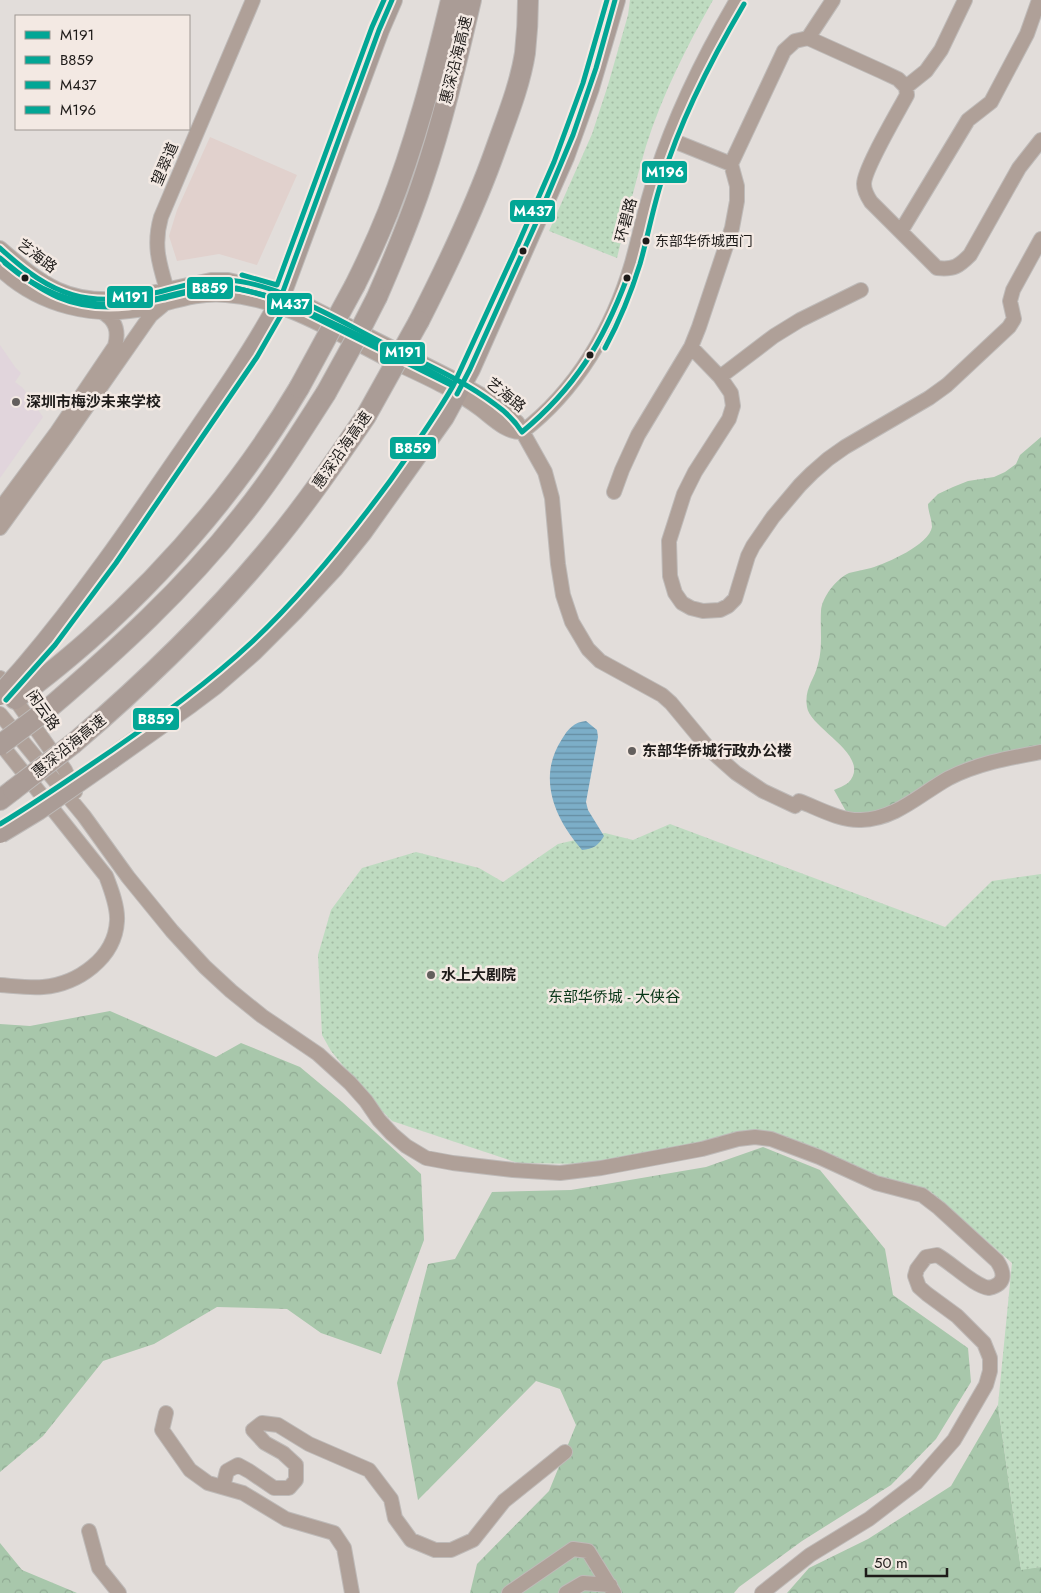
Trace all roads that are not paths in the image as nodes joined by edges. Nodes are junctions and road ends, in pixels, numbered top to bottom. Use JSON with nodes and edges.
{"nodes":[{"id":1,"x":253,"y":0,"type":"edge"},
{"id":2,"x":392,"y":0,"type":"edge"},
{"id":3,"x":450,"y":0,"type":"edge"},
{"id":4,"x":470,"y":0,"type":"edge"},
{"id":5,"x":528,"y":0,"type":"edge"},
{"id":6,"x":614,"y":0,"type":"edge"},
{"id":7,"x":737,"y":0,"type":"edge"},
{"id":8,"x":833,"y":0,"type":"edge"},
{"id":9,"x":965,"y":0,"type":"edge"},
{"id":10,"x":1039,"y":0,"type":"edge"},
{"id":11,"x":808,"y":38,"type":"junction"},
{"id":12,"x":906,"y":87,"type":"junction"},
{"id":13,"x":669,"y":139,"type":"junction"},
{"id":14,"x":1041,"y":140,"type":"edge"},
{"id":15,"x":731,"y":164,"type":"junction"},
{"id":16,"x":901,"y":231,"type":"junction"},
{"id":17,"x":1041,"y":239,"type":"edge"},
{"id":18,"x":0,"y":248,"type":"edge"},
{"id":19,"x":0,"y":269,"type":"edge"},
{"id":20,"x":167,"y":290,"type":"junction"},
{"id":21,"x":861,"y":290,"type":"dead end"},
{"id":22,"x":279,"y":300,"type":"junction"},
{"id":23,"x":165,"y":304,"type":"junction"},
{"id":24,"x":102,"y":312,"type":"junction"},
{"id":25,"x":690,"y":347,"type":"junction"},
{"id":26,"x":720,"y":377,"type":"junction"},
{"id":27,"x":460,"y":389,"type":"junction"},
{"id":28,"x":522,"y":432,"type":"junction"},
{"id":29,"x":614,"y":492,"type":"dead end"},
{"id":30,"x":0,"y":509,"type":"edge"},
{"id":31,"x":0,"y":528,"type":"edge"},
{"id":32,"x":0,"y":678,"type":"edge"},
{"id":33,"x":7,"y":697,"type":"edge"},
{"id":34,"x":0,"y":714,"type":"edge"},
{"id":35,"x":0,"y":744,"type":"edge"},
{"id":36,"x":1041,"y":752,"type":"edge"},
{"id":37,"x":7,"y":795,"type":"edge"},
{"id":38,"x":84,"y":816,"type":"junction"},
{"id":39,"x":0,"y":833,"type":"edge"},
{"id":40,"x":0,"y":985,"type":"edge"},
{"id":41,"x":166,"y":1413,"type":"dead end"},
{"id":42,"x":565,"y":1452,"type":"dead end"},
{"id":43,"x":223,"y":1487,"type":"junction"},
{"id":44,"x":89,"y":1531,"type":"dead end"},
{"id":45,"x":612,"y":1589,"type":"edge"},
{"id":46,"x":119,"y":1593,"type":"edge"},
{"id":47,"x":352,"y":1593,"type":"edge"},
{"id":48,"x":508,"y":1593,"type":"edge"},
{"id":49,"x":566,"y":1593,"type":"edge"},
{"id":50,"x":762,"y":1593,"type":"edge"}],
"edges":[{"from":1,"to":20,"type":"street","name":"望翠道"},
{"from":2,"to":22,"type":"highway"},
{"from":3,"to":33,"type":"highway","bridge":true},
{"from":4,"to":35,"type":"highway","name":"惠深沿海高速","bridge":true},
{"from":5,"to":37,"type":"highway","name":"惠深沿海高速","bridge":true},
{"from":6,"to":27,"type":"highway"},
{"from":7,"to":13,"type":"street","name":"环碧路"},
{"from":8,"to":11,"type":"street"},
{"from":9,"to":12,"type":"street"},
{"from":10,"to":16,"type":"street"},
{"from":11,"to":12,"type":"street"},
{"from":11,"to":15,"type":"street"},
{"from":12,"to":16,"type":"street"},
{"from":13,"to":15,"type":"street"},
{"from":13,"to":28,"type":"street","name":"环碧路"},
{"from":14,"to":16,"type":"street"},
{"from":15,"to":25,"type":"street"},
{"from":17,"to":26,"type":"street"},
{"from":18,"to":20,"type":"street","name":"艺海路"},
{"from":19,"to":24,"type":"street","name":"艺海路"},
{"from":20,"to":22,"type":"street","name":"艺海路"},
{"from":21,"to":26,"type":"street"},
{"from":22,"to":23,"type":"street","name":"艺海路"},
{"from":22,"to":27,"type":"street","name":"艺海路"},
{"from":22,"to":33,"type":"highway","bridge":true},
{"from":23,"to":24,"type":"street","name":"艺海路"},
{"from":23,"to":31,"type":"street"},
{"from":24,"to":30,"type":"street"},
{"from":25,"to":26,"type":"street"},
{"from":25,"to":29,"type":"street"},
{"from":27,"to":28,"type":"street","name":"艺海路"},
{"from":27,"to":39,"type":"highway","bridge":true},
{"from":28,"to":36,"type":"street"},
{"from":32,"to":33,"type":"street","name":"闲云路"},
{"from":33,"to":38,"type":"street","name":"闲云路"},
{"from":34,"to":38,"type":"street","name":"闲云路"},
{"from":35,"to":40,"type":"street"},
{"from":38,"to":50,"type":"street","name":"闲云路"},
{"from":41,"to":43,"type":"street"},
{"from":42,"to":43,"type":"street"},
{"from":43,"to":47,"type":"street"},
{"from":44,"to":46,"type":"street"},
{"from":45,"to":48,"type":"street"},
{"from":45,"to":49,"type":"street"}]}
